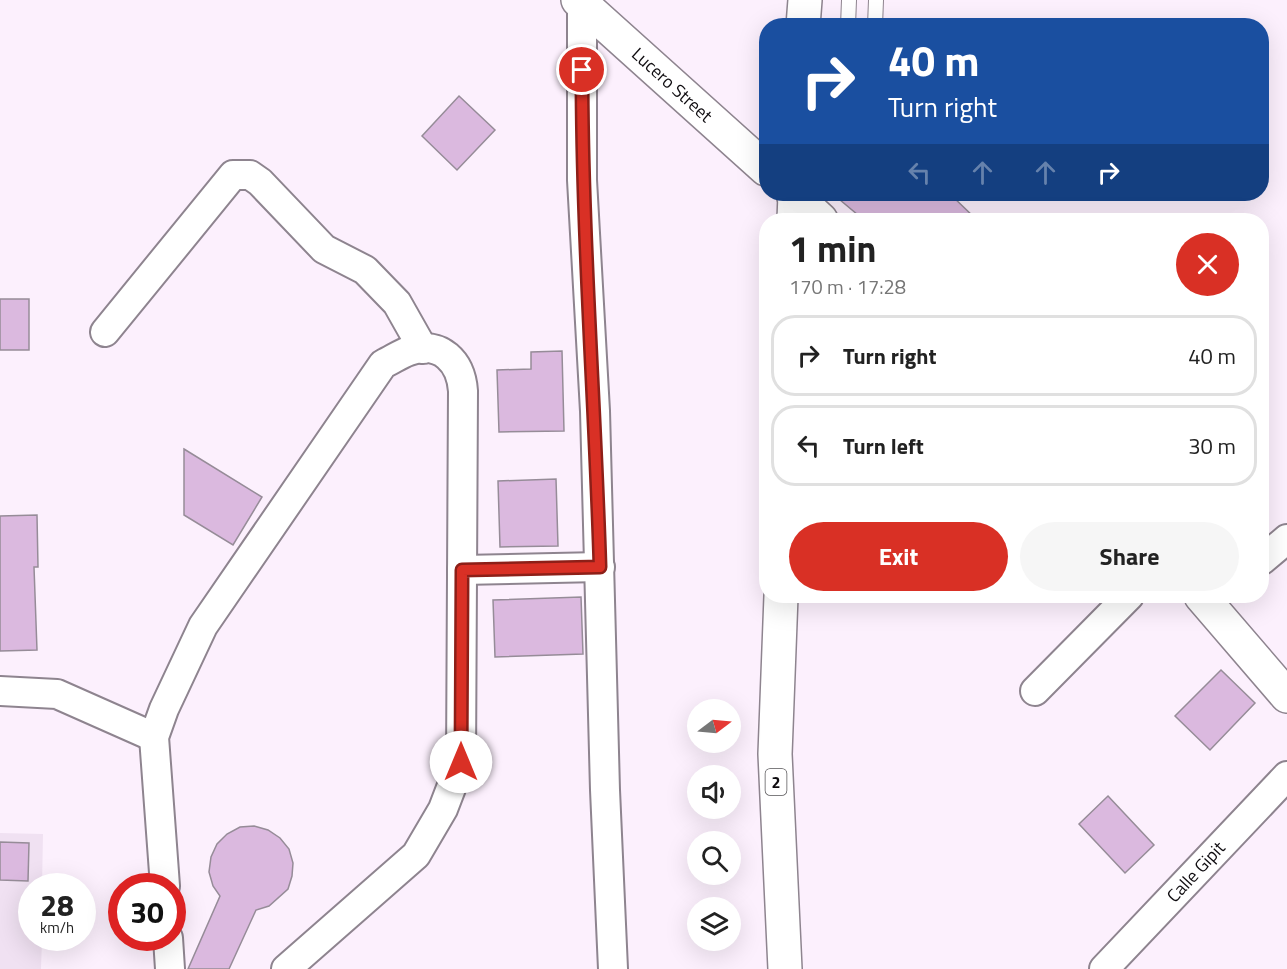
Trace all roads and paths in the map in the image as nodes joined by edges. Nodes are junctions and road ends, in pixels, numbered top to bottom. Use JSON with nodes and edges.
{"nodes":[{"id":1,"x":805,"y":0,"type":"edge"},
{"id":2,"x":849,"y":0,"type":"edge"},
{"id":3,"x":876,"y":0,"type":"edge"},
{"id":4,"x":580,"y":2,"type":"edge"},
{"id":5,"x":804,"y":18,"type":"edge"},
{"id":6,"x":848,"y":18,"type":"edge"},
{"id":7,"x":875,"y":18,"type":"edge"},
{"id":8,"x":759,"y":164,"type":"edge"},
{"id":9,"x":794,"y":201,"type":"edge"},
{"id":10,"x":811,"y":213,"type":"edge"},
{"id":11,"x":105,"y":332,"type":"dead end"},
{"id":12,"x":423,"y":349,"type":"junction"},
{"id":13,"x":1287,"y":539,"type":"edge"},
{"id":14,"x":1269,"y":555,"type":"edge"},
{"id":15,"x":600,"y":567,"type":"junction"},
{"id":16,"x":462,"y":570,"type":"junction"},
{"id":17,"x":781,"y":603,"type":"edge"},
{"id":18,"x":1122,"y":603,"type":"edge"},
{"id":19,"x":1215,"y":603,"type":"edge"},
{"id":20,"x":0,"y":691,"type":"edge"},
{"id":21,"x":1035,"y":692,"type":"dead end"},
{"id":22,"x":1287,"y":696,"type":"edge"},
{"id":23,"x":154,"y":737,"type":"junction"},
{"id":24,"x":1287,"y":776,"type":"edge"},
{"id":25,"x":164,"y":873,"type":"edge"},
{"id":26,"x":169,"y":951,"type":"edge"},
{"id":27,"x":170,"y":969,"type":"edge"},
{"id":28,"x":286,"y":969,"type":"edge"},
{"id":29,"x":613,"y":969,"type":"edge"},
{"id":30,"x":785,"y":969,"type":"edge"},
{"id":31,"x":1104,"y":969,"type":"edge"}],
"edges":[{"from":1,"to":5,"type":"main road"},
{"from":2,"to":6,"type":"lane"},
{"from":3,"to":7,"type":"lane"},
{"from":4,"to":8,"type":"main road","name":"Lucero Street"},
{"from":4,"to":15,"type":"street"},
{"from":9,"to":10,"type":"main road"},
{"from":11,"to":12,"type":"street"},
{"from":12,"to":16,"type":"street"},
{"from":12,"to":23,"type":"street"},
{"from":13,"to":14,"type":"street"},
{"from":15,"to":16,"type":"street"},
{"from":15,"to":29,"type":"street"},
{"from":16,"to":28,"type":"street"},
{"from":17,"to":30,"type":"main road","number":"2"},
{"from":18,"to":21,"type":"street"},
{"from":19,"to":22,"type":"main road"},
{"from":20,"to":23,"type":"street"},
{"from":23,"to":25,"type":"street"},
{"from":24,"to":31,"type":"street","name":"Calle Gipit"},
{"from":26,"to":27,"type":"street"}]}
